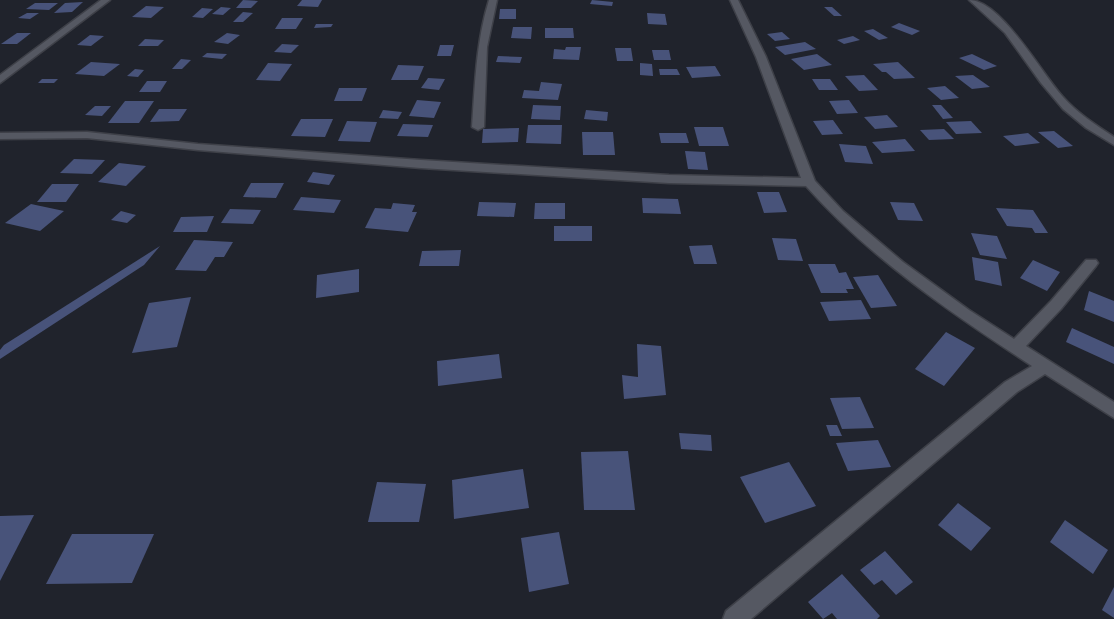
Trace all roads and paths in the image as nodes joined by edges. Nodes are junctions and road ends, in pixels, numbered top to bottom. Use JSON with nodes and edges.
{"nodes":[{"id":1,"x":106,"y":0,"type":"edge"},
{"id":2,"x":493,"y":0,"type":"edge"},
{"id":3,"x":734,"y":0,"type":"edge"},
{"id":4,"x":973,"y":0,"type":"edge"},
{"id":5,"x":0,"y":80,"type":"edge"},
{"id":6,"x":478,"y":127,"type":"dead end"},
{"id":7,"x":0,"y":136,"type":"edge"},
{"id":8,"x":1114,"y":142,"type":"edge"},
{"id":9,"x":809,"y":182,"type":"junction"},
{"id":10,"x":1091,"y":263,"type":"dead end"},
{"id":11,"x":1016,"y":347,"type":"junction"},
{"id":12,"x":1045,"y":366,"type":"junction"},
{"id":13,"x":1114,"y":411,"type":"edge"},
{"id":14,"x":734,"y":619,"type":"edge"}],
"edges":[{"from":1,"to":5,"type":"street"},
{"from":2,"to":6,"type":"street"},
{"from":3,"to":9,"type":"street"},
{"from":4,"to":8,"type":"street"},
{"from":7,"to":9,"type":"street"},
{"from":9,"to":11,"type":"street"},
{"from":10,"to":11,"type":"street"},
{"from":11,"to":12,"type":"street"},
{"from":12,"to":13,"type":"street"},
{"from":12,"to":14,"type":"street"}]}
